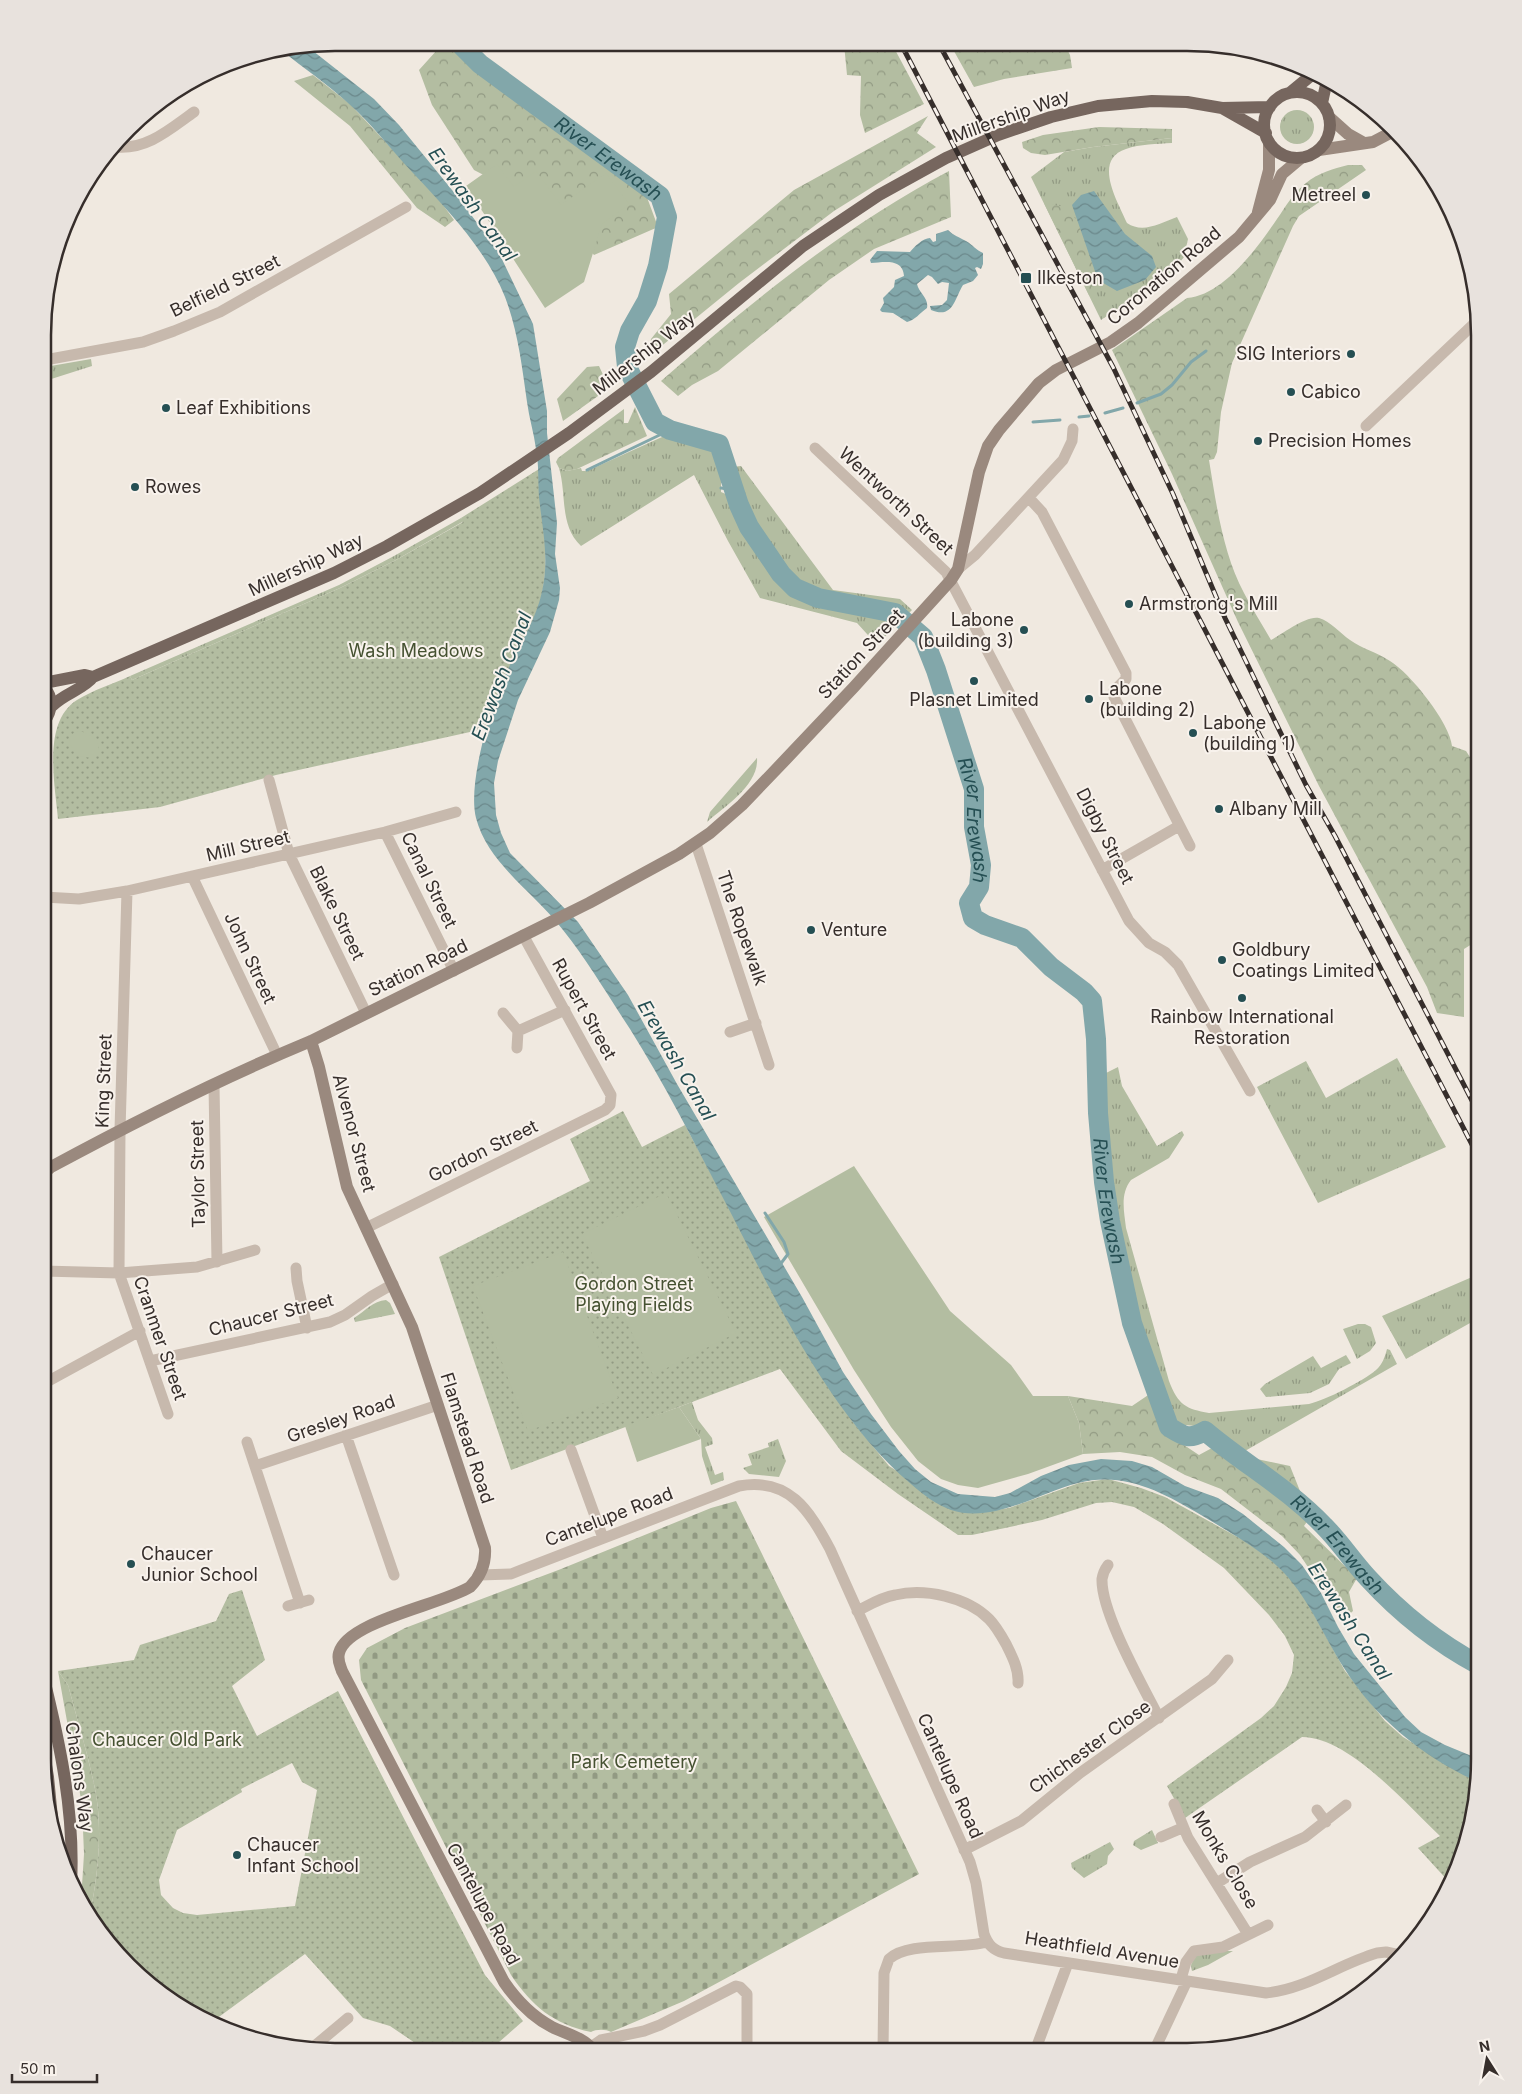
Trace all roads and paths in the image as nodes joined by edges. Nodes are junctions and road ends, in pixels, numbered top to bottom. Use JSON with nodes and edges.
{"nodes":[{"id":1,"x":1307,"y":79,"type":"edge"},
{"id":2,"x":1325,"y":87,"type":"edge"},
{"id":3,"x":1291,"y":92,"type":"junction"},
{"id":4,"x":1322,"y":103,"type":"junction"},
{"id":5,"x":1270,"y":107,"type":"junction"},
{"id":6,"x":1222,"y":108,"type":"junction"},
{"id":7,"x":194,"y":112,"type":"dead end"},
{"id":8,"x":1329,"y":118,"type":"junction"},
{"id":9,"x":1389,"y":135,"type":"edge"},
{"id":10,"x":1267,"y":138,"type":"junction"},
{"id":11,"x":1364,"y":143,"type":"junction"},
{"id":12,"x":122,"y":147,"type":"edge"},
{"id":13,"x":1319,"y":150,"type":"junction"},
{"id":14,"x":1301,"y":158,"type":"junction"},
{"id":15,"x":406,"y":207,"type":"dead end"},
{"id":16,"x":1257,"y":216,"type":"junction"},
{"id":17,"x":1471,"y":327,"type":"edge"},
{"id":18,"x":51,"y":359,"type":"edge"},
{"id":19,"x":1366,"y":426,"type":"dead end"},
{"id":20,"x":1073,"y":429,"type":"dead end"},
{"id":21,"x":815,"y":448,"type":"dead end"},
{"id":22,"x":1029,"y":498,"type":"junction"},
{"id":23,"x":964,"y":545,"type":"joint"},
{"id":24,"x":955,"y":575,"type":"junction"},
{"id":25,"x":93,"y":677,"type":"junction"},
{"id":26,"x":51,"y":682,"type":"edge"},
{"id":27,"x":51,"y":698,"type":"edge"},
{"id":28,"x":52,"y":706,"type":"junction"},
{"id":29,"x":51,"y":710,"type":"edge"},
{"id":30,"x":786,"y":759,"type":"joint"},
{"id":31,"x":269,"y":780,"type":"dead end"},
{"id":32,"x":456,"y":812,"type":"dead end"},
{"id":33,"x":1179,"y":826,"type":"junction"},
{"id":34,"x":385,"y":832,"type":"junction"},
{"id":35,"x":696,"y":844,"type":"junction"},
{"id":36,"x":1190,"y":846,"type":"dead end"},
{"id":37,"x":289,"y":854,"type":"junction"},
{"id":38,"x":1102,"y":870,"type":"junction"},
{"id":39,"x":192,"y":876,"type":"junction"},
{"id":40,"x":127,"y":891,"type":"junction"},
{"id":41,"x":51,"y":897,"type":"edge"},
{"id":42,"x":524,"y":935,"type":"junction"},
{"id":43,"x":454,"y":971,"type":"junction"},
{"id":44,"x":565,"y":1010,"type":"junction"},
{"id":45,"x":366,"y":1013,"type":"junction"},
{"id":46,"x":503,"y":1014,"type":"dead end"},
{"id":47,"x":756,"y":1023,"type":"junction"},
{"id":48,"x":518,"y":1032,"type":"junction"},
{"id":49,"x":730,"y":1032,"type":"dead end"},
{"id":50,"x":311,"y":1041,"type":"junction"},
{"id":51,"x":517,"y":1048,"type":"dead end"},
{"id":52,"x":277,"y":1055,"type":"junction"},
{"id":53,"x":769,"y":1065,"type":"dead end"},
{"id":54,"x":214,"y":1085,"type":"junction"},
{"id":55,"x":1250,"y":1091,"type":"dead end"},
{"id":56,"x":612,"y":1101,"type":"joint"},
{"id":57,"x":120,"y":1130,"type":"junction"},
{"id":58,"x":51,"y":1167,"type":"edge"},
{"id":59,"x":366,"y":1228,"type":"junction"},
{"id":60,"x":255,"y":1250,"type":"dead end"},
{"id":61,"x":217,"y":1262,"type":"junction"},
{"id":62,"x":296,"y":1268,"type":"dead end"},
{"id":63,"x":51,"y":1271,"type":"edge"},
{"id":64,"x":119,"y":1273,"type":"junction"},
{"id":65,"x":393,"y":1284,"type":"junction"},
{"id":66,"x":406,"y":1314,"type":"joint"},
{"id":67,"x":307,"y":1328,"type":"junction"},
{"id":68,"x":140,"y":1331,"type":"junction"},
{"id":69,"x":150,"y":1361,"type":"junction"},
{"id":70,"x":51,"y":1380,"type":"edge"},
{"id":71,"x":438,"y":1405,"type":"junction"},
{"id":72,"x":168,"y":1414,"type":"dead end"},
{"id":73,"x":346,"y":1436,"type":"junction"},
{"id":74,"x":246,"y":1442,"type":"dead end"},
{"id":75,"x":571,"y":1450,"type":"dead end"},
{"id":76,"x":255,"y":1466,"type":"junction"},
{"id":77,"x":604,"y":1538,"type":"junction"},
{"id":78,"x":1108,"y":1564,"type":"dead end"},
{"id":79,"x":394,"y":1574,"type":"dead end"},
{"id":80,"x":480,"y":1575,"type":"junction"},
{"id":81,"x":288,"y":1606,"type":"dead end"},
{"id":82,"x":857,"y":1611,"type":"junction"},
{"id":83,"x":1228,"y":1660,"type":"dead end"},
{"id":84,"x":1018,"y":1683,"type":"dead end"},
{"id":85,"x":51,"y":1708,"type":"edge"},
{"id":86,"x":1159,"y":1718,"type":"junction"},
{"id":87,"x":1174,"y":1804,"type":"dead end"},
{"id":88,"x":1346,"y":1805,"type":"dead end"},
{"id":89,"x":1316,"y":1810,"type":"dead end"},
{"id":90,"x":1326,"y":1822,"type":"junction"},
{"id":91,"x":1182,"y":1828,"type":"junction"},
{"id":92,"x":1161,"y":1836,"type":"dead end"},
{"id":93,"x":964,"y":1850,"type":"junction"},
{"id":94,"x":71,"y":1863,"type":"edge"},
{"id":95,"x":1217,"y":1883,"type":"junction"},
{"id":96,"x":1268,"y":1925,"type":"dead end"},
{"id":97,"x":1248,"y":1934,"type":"junction"},
{"id":98,"x":987,"y":1942,"type":"junction"},
{"id":99,"x":1393,"y":1954,"type":"edge"},
{"id":100,"x":1068,"y":1963,"type":"junction"},
{"id":101,"x":1184,"y":1980,"type":"junction"},
{"id":102,"x":348,"y":2018,"type":"dead end"},
{"id":103,"x":319,"y":2042,"type":"edge"},
{"id":104,"x":586,"y":2043,"type":"edge"},
{"id":105,"x":598,"y":2043,"type":"edge"},
{"id":106,"x":747,"y":2043,"type":"edge"},
{"id":107,"x":884,"y":2043,"type":"edge"},
{"id":108,"x":1038,"y":2043,"type":"edge"},
{"id":109,"x":1157,"y":2043,"type":"edge"}],
"edges":[{"from":1,"to":3,"type":"main road"},
{"from":2,"to":4,"type":"main road"},
{"from":3,"to":4,"type":"main road"},
{"from":3,"to":5,"type":"main road"},
{"from":4,"to":8,"type":"main road"},
{"from":5,"to":6,"type":"main road","name":"Millership Way"},
{"from":5,"to":10,"type":"main road"},
{"from":6,"to":10,"type":"main road","name":"Millership Way"},
{"from":6,"to":25,"type":"main road","name":"Millership Way"},
{"from":7,"to":12,"type":"street"},
{"from":8,"to":11,"type":"street"},
{"from":8,"to":13,"type":"main road"},
{"from":9,"to":11,"type":"street"},
{"from":10,"to":14,"type":"main road"},
{"from":10,"to":16,"type":"street","name":"Coronation Road"},
{"from":11,"to":13,"type":"street"},
{"from":13,"to":14,"type":"main road"},
{"from":14,"to":16,"type":"street","name":"Coronation Road"},
{"from":15,"to":18,"type":"street","name":"Belfield Street"},
{"from":16,"to":23,"type":"street","name":"Coronation Road"},
{"from":17,"to":19,"type":"street"},
{"from":20,"to":22,"type":"street","name":"Station Street"},
{"from":21,"to":24,"type":"street","name":"Wentworth Street"},
{"from":22,"to":24,"type":"street","name":"Station Street"},
{"from":22,"to":33,"type":"street"},
{"from":23,"to":24,"type":"street","name":"Station Street"},
{"from":24,"to":30,"type":"street","name":"Station Street"},
{"from":24,"to":38,"type":"street","name":"Digby Street"},
{"from":25,"to":26,"type":"main road","name":"Millership Way"},
{"from":25,"to":28,"type":"main road","name":"Millership Way"},
{"from":27,"to":28,"type":"main road"},
{"from":28,"to":29,"type":"main road"},
{"from":30,"to":35,"type":"street","name":"Station Road"},
{"from":31,"to":37,"type":"street","name":"Blake Street"},
{"from":32,"to":34,"type":"street","name":"Mill Street"},
{"from":33,"to":36,"type":"street"},
{"from":33,"to":38,"type":"street"},
{"from":34,"to":37,"type":"street","name":"Mill Street"},
{"from":34,"to":43,"type":"street","name":"Canal Street"},
{"from":35,"to":42,"type":"street","name":"Station Road"},
{"from":35,"to":47,"type":"street","name":"The Ropewalk"},
{"from":37,"to":39,"type":"street","name":"Mill Street"},
{"from":37,"to":45,"type":"street","name":"Blake Street"},
{"from":38,"to":55,"type":"street","name":"Digby Street"},
{"from":39,"to":40,"type":"street","name":"Mill Street"},
{"from":39,"to":52,"type":"street","name":"John Street"},
{"from":40,"to":41,"type":"street","name":"Mill Street"},
{"from":40,"to":57,"type":"street","name":"King Street"},
{"from":42,"to":43,"type":"street","name":"Station Road"},
{"from":42,"to":44,"type":"street","name":"Rupert Street"},
{"from":43,"to":45,"type":"street","name":"Station Road"},
{"from":44,"to":48,"type":"street"},
{"from":44,"to":56,"type":"street","name":"Rupert Street"},
{"from":45,"to":50,"type":"street","name":"Station Road"},
{"from":46,"to":48,"type":"street"},
{"from":47,"to":49,"type":"street"},
{"from":47,"to":53,"type":"street","name":"The Ropewalk"},
{"from":48,"to":51,"type":"street"},
{"from":50,"to":52,"type":"street","name":"Station Road"},
{"from":50,"to":59,"type":"street","name":"Alvenor Street"},
{"from":52,"to":54,"type":"street","name":"Station Road"},
{"from":54,"to":57,"type":"street","name":"Station Road"},
{"from":54,"to":61,"type":"street","name":"Taylor Street"},
{"from":56,"to":59,"type":"street","name":"Gordon Street"},
{"from":57,"to":58,"type":"street","name":"Station Road"},
{"from":57,"to":64,"type":"street","name":"King Street"},
{"from":59,"to":65,"type":"street","name":"Alvenor Street"},
{"from":60,"to":61,"type":"street"},
{"from":61,"to":64,"type":"street"},
{"from":62,"to":67,"type":"street"},
{"from":63,"to":64,"type":"street"},
{"from":64,"to":68,"type":"street","name":"Cranmer Street"},
{"from":65,"to":66,"type":"street","name":"Alvenor Street"},
{"from":65,"to":67,"type":"street","name":"Chaucer Street"},
{"from":66,"to":71,"type":"street","name":"Flamstead Road"},
{"from":67,"to":69,"type":"street","name":"Chaucer Street"},
{"from":68,"to":69,"type":"street","name":"Cranmer Street"},
{"from":68,"to":70,"type":"street"},
{"from":69,"to":72,"type":"street","name":"Cranmer Street"},
{"from":71,"to":73,"type":"street","name":"Gresley Road"},
{"from":71,"to":80,"type":"street","name":"Flamstead Road"},
{"from":73,"to":76,"type":"street","name":"Gresley Road"},
{"from":73,"to":79,"type":"street"},
{"from":74,"to":76,"type":"street"},
{"from":75,"to":77,"type":"street"},
{"from":76,"to":81,"type":"street"},
{"from":77,"to":80,"type":"street","name":"Cantelupe Road"},
{"from":77,"to":82,"type":"street","name":"Cantelupe Road"},
{"from":78,"to":86,"type":"street"},
{"from":80,"to":104,"type":"street","name":"Cantelupe Road"},
{"from":82,"to":84,"type":"street"},
{"from":82,"to":93,"type":"street","name":"Cantelupe Road"},
{"from":83,"to":86,"type":"street","name":"Chichester Close"},
{"from":85,"to":94,"type":"main road","name":"Chalons Way"},
{"from":86,"to":93,"type":"street","name":"Chichester Close"},
{"from":87,"to":91,"type":"street","name":"Monks Close"},
{"from":88,"to":90,"type":"street"},
{"from":89,"to":90,"type":"street"},
{"from":90,"to":95,"type":"street"},
{"from":91,"to":92,"type":"street"},
{"from":91,"to":95,"type":"street","name":"Monks Close"},
{"from":93,"to":98,"type":"street","name":"Cantelupe Road"},
{"from":95,"to":97,"type":"street","name":"Monks Close"},
{"from":96,"to":97,"type":"street","name":"Monks Close"},
{"from":97,"to":101,"type":"street","name":"Monks Close"},
{"from":98,"to":100,"type":"street","name":"Heathfield Avenue"},
{"from":98,"to":107,"type":"street"},
{"from":99,"to":101,"type":"street","name":"Heathfield Avenue"},
{"from":100,"to":101,"type":"street","name":"Heathfield Avenue"},
{"from":100,"to":108,"type":"street"},
{"from":101,"to":109,"type":"street"},
{"from":102,"to":103,"type":"street"},
{"from":105,"to":106,"type":"street"}]}
